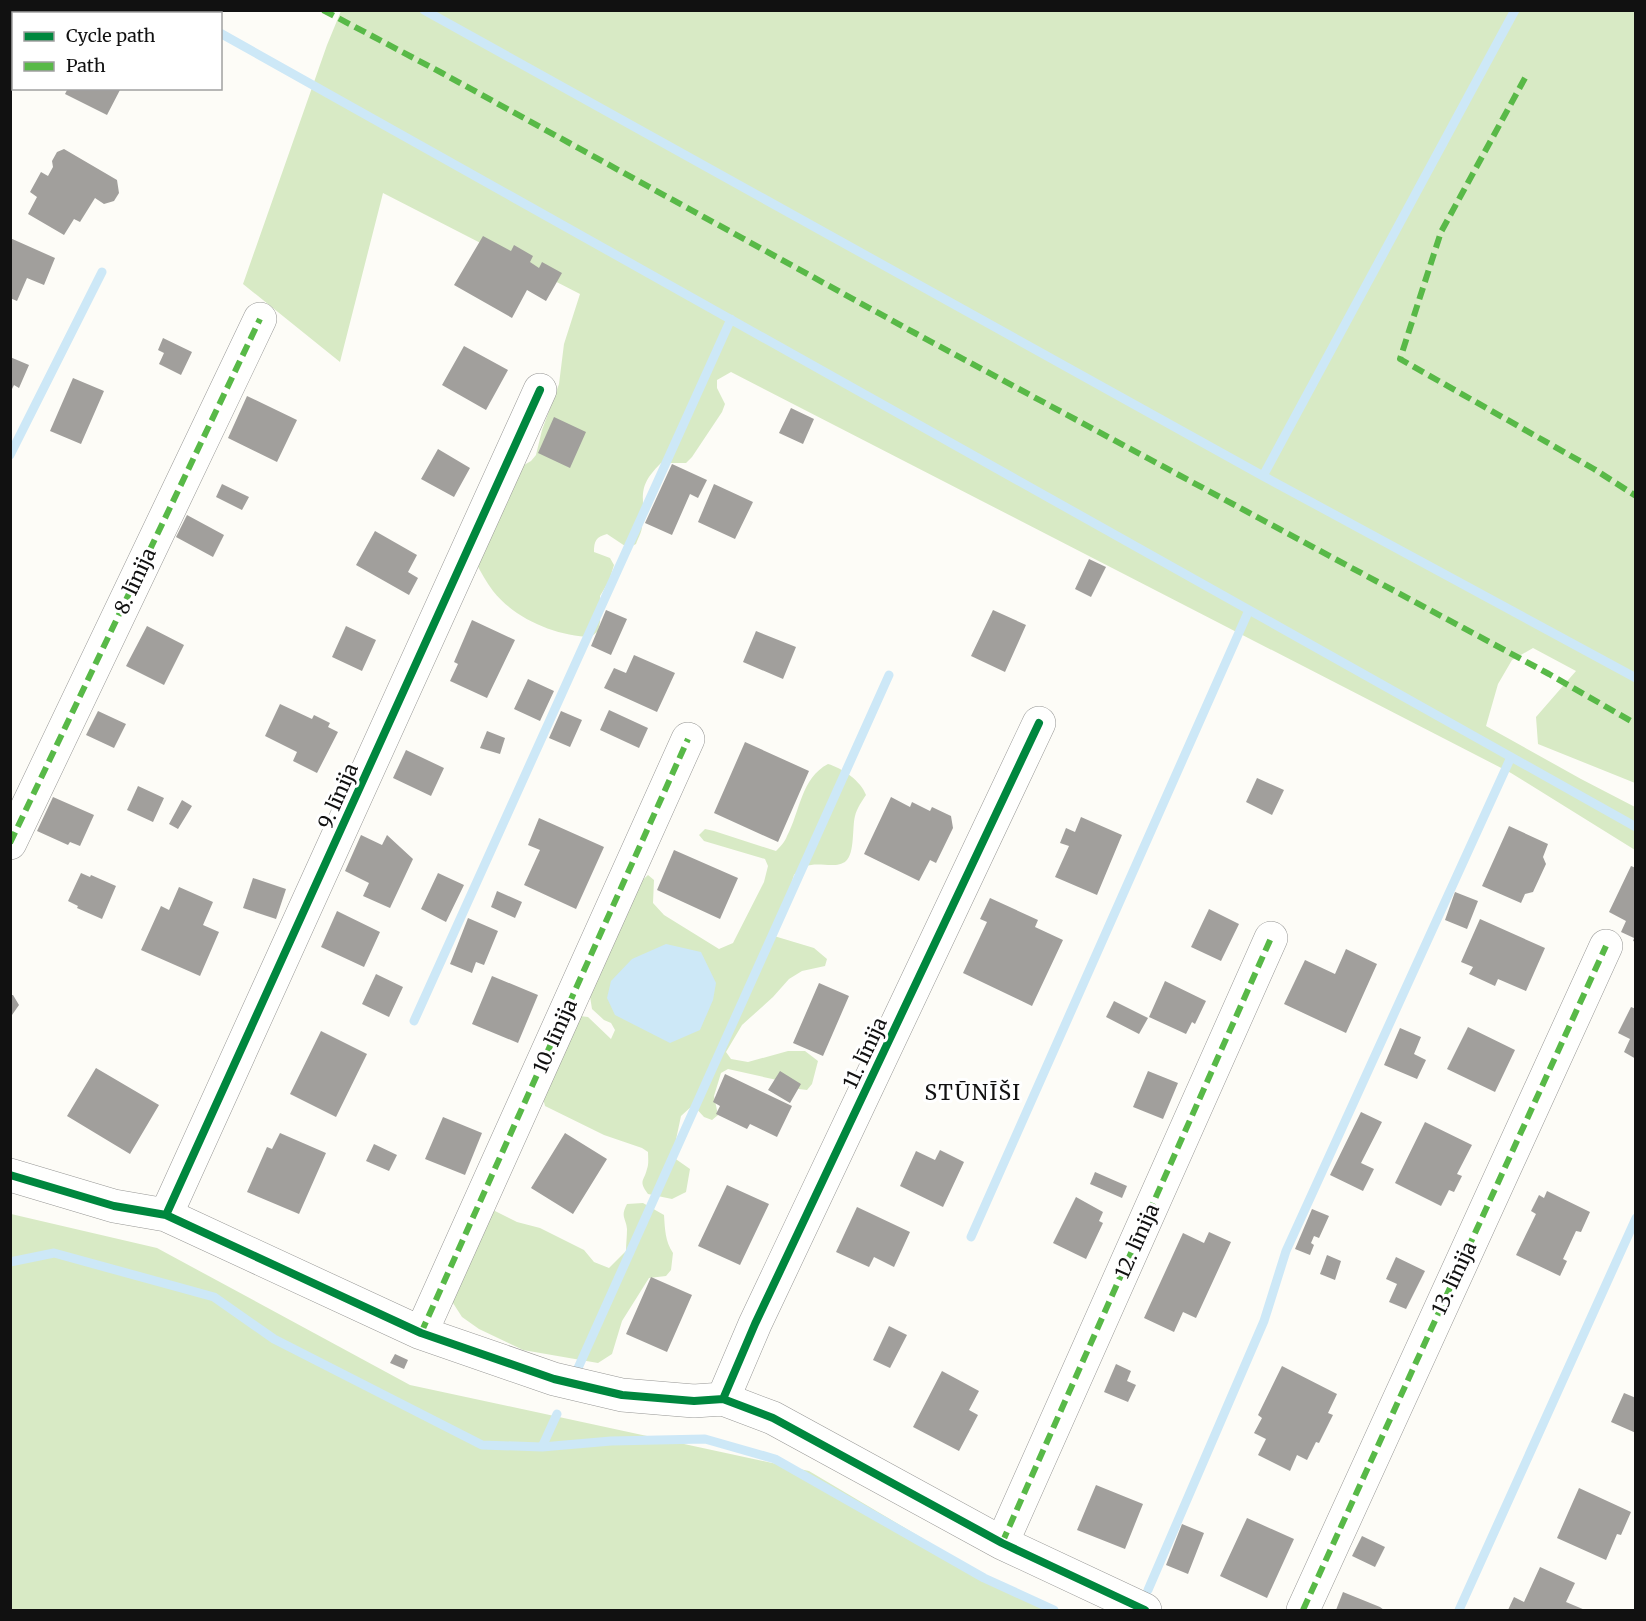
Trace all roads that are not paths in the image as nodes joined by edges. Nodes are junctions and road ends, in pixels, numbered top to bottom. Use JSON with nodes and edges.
{"nodes":[{"id":1,"x":260,"y":319,"type":"dead end"},
{"id":2,"x":540,"y":390,"type":"dead end"},
{"id":3,"x":1039,"y":723,"type":"dead end"},
{"id":4,"x":688,"y":739,"type":"dead end"},
{"id":5,"x":10,"y":843,"type":"edge"},
{"id":6,"x":1271,"y":938,"type":"dead end"},
{"id":7,"x":1606,"y":946,"type":"dead end"},
{"id":8,"x":10,"y":1175,"type":"edge"},
{"id":9,"x":166,"y":1215,"type":"junction"},
{"id":10,"x":421,"y":1333,"type":"junction"},
{"id":11,"x":723,"y":1399,"type":"junction"},
{"id":12,"x":1002,"y":1543,"type":"junction"},
{"id":13,"x":1145,"y":1611,"type":"edge"},
{"id":14,"x":1303,"y":1611,"type":"edge"}],
"edges":[{"from":1,"to":5,"type":"street","name":"8. līnija"},
{"from":2,"to":9,"type":"street","name":"9. līnija"},
{"from":3,"to":11,"type":"street","name":"11. līnija"},
{"from":4,"to":10,"type":"street","name":"10. līnija"},
{"from":6,"to":12,"type":"street","name":"12. līnija"},
{"from":7,"to":14,"type":"street","name":"13. līnija"},
{"from":8,"to":9,"type":"street"},
{"from":9,"to":10,"type":"street"},
{"from":10,"to":11,"type":"street"},
{"from":11,"to":12,"type":"street"},
{"from":12,"to":13,"type":"street"}]}
